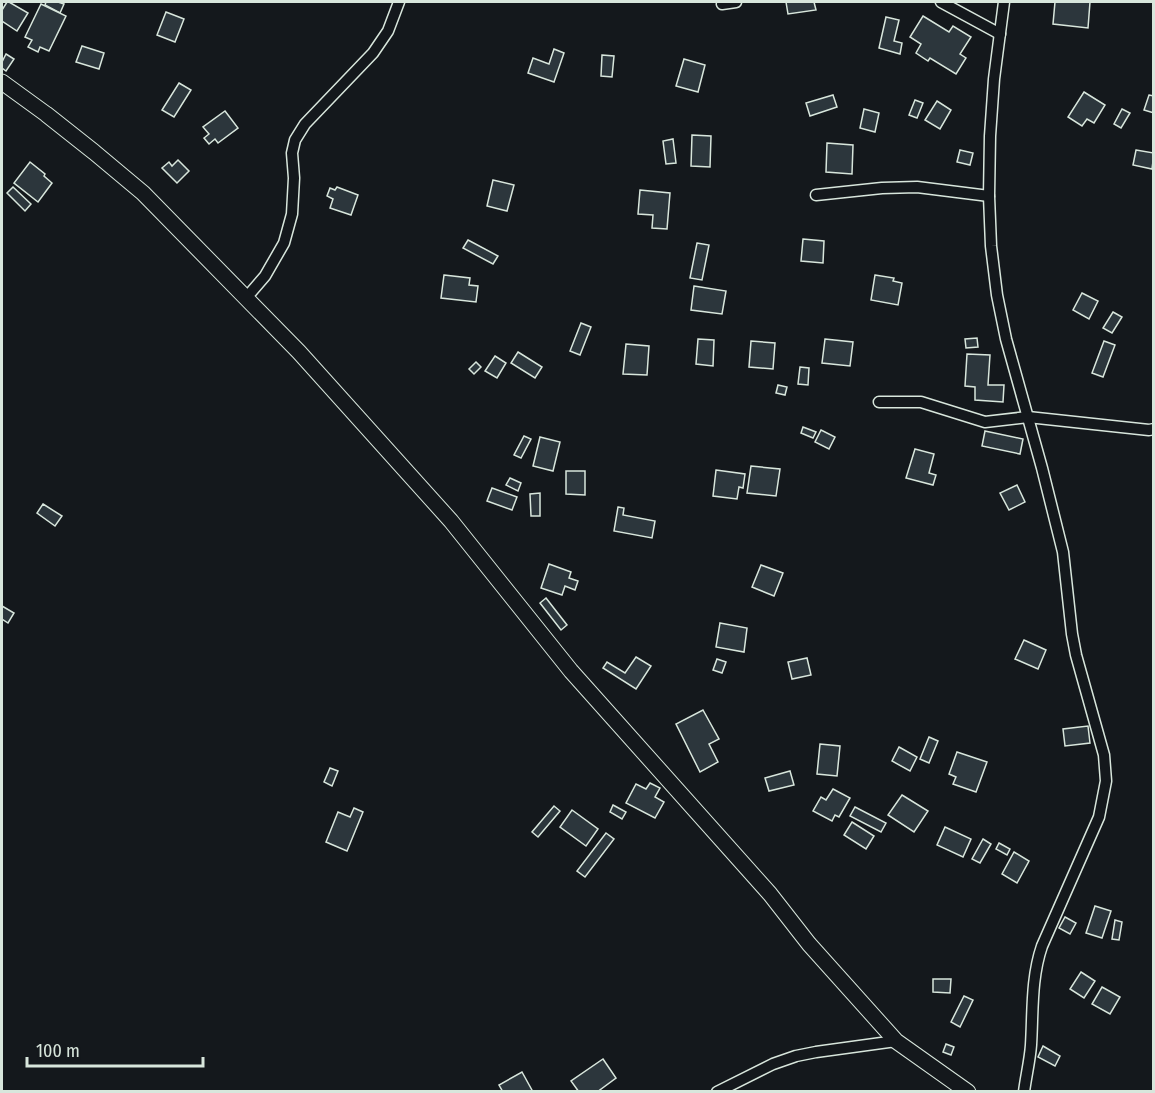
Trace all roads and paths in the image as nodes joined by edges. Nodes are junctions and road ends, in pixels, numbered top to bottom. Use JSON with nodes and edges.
{"nodes":[{"id":1,"x":399,"y":2,"type":"edge"},
{"id":2,"x":736,"y":2,"type":"edge"},
{"id":3,"x":941,"y":2,"type":"edge"},
{"id":4,"x":1004,"y":2,"type":"edge"},
{"id":5,"x":722,"y":4,"type":"dead end"},
{"id":6,"x":1000,"y":34,"type":"junction"},
{"id":7,"x":2,"y":82,"type":"edge"},
{"id":8,"x":816,"y":195,"type":"dead end"},
{"id":9,"x":989,"y":196,"type":"junction"},
{"id":10,"x":246,"y":298,"type":"junction"},
{"id":11,"x":879,"y":402,"type":"dead end"},
{"id":12,"x":1028,"y":417,"type":"junction"},
{"id":13,"x":1154,"y":429,"type":"edge"},
{"id":14,"x":896,"y":1041,"type":"junction"},
{"id":15,"x":717,"y":1092,"type":"edge"},
{"id":16,"x":968,"y":1092,"type":"edge"},
{"id":17,"x":1024,"y":1092,"type":"edge"}],
"edges":[{"from":1,"to":10,"type":"street"},
{"from":2,"to":5,"type":"street"},
{"from":3,"to":6,"type":"street"},
{"from":4,"to":6,"type":"street"},
{"from":6,"to":9,"type":"street"},
{"from":7,"to":10,"type":"street"},
{"from":8,"to":9,"type":"street"},
{"from":9,"to":12,"type":"street"},
{"from":10,"to":14,"type":"street"},
{"from":11,"to":12,"type":"street"},
{"from":12,"to":13,"type":"street"},
{"from":12,"to":17,"type":"street"},
{"from":14,"to":15,"type":"street"},
{"from":14,"to":16,"type":"street"}]}
